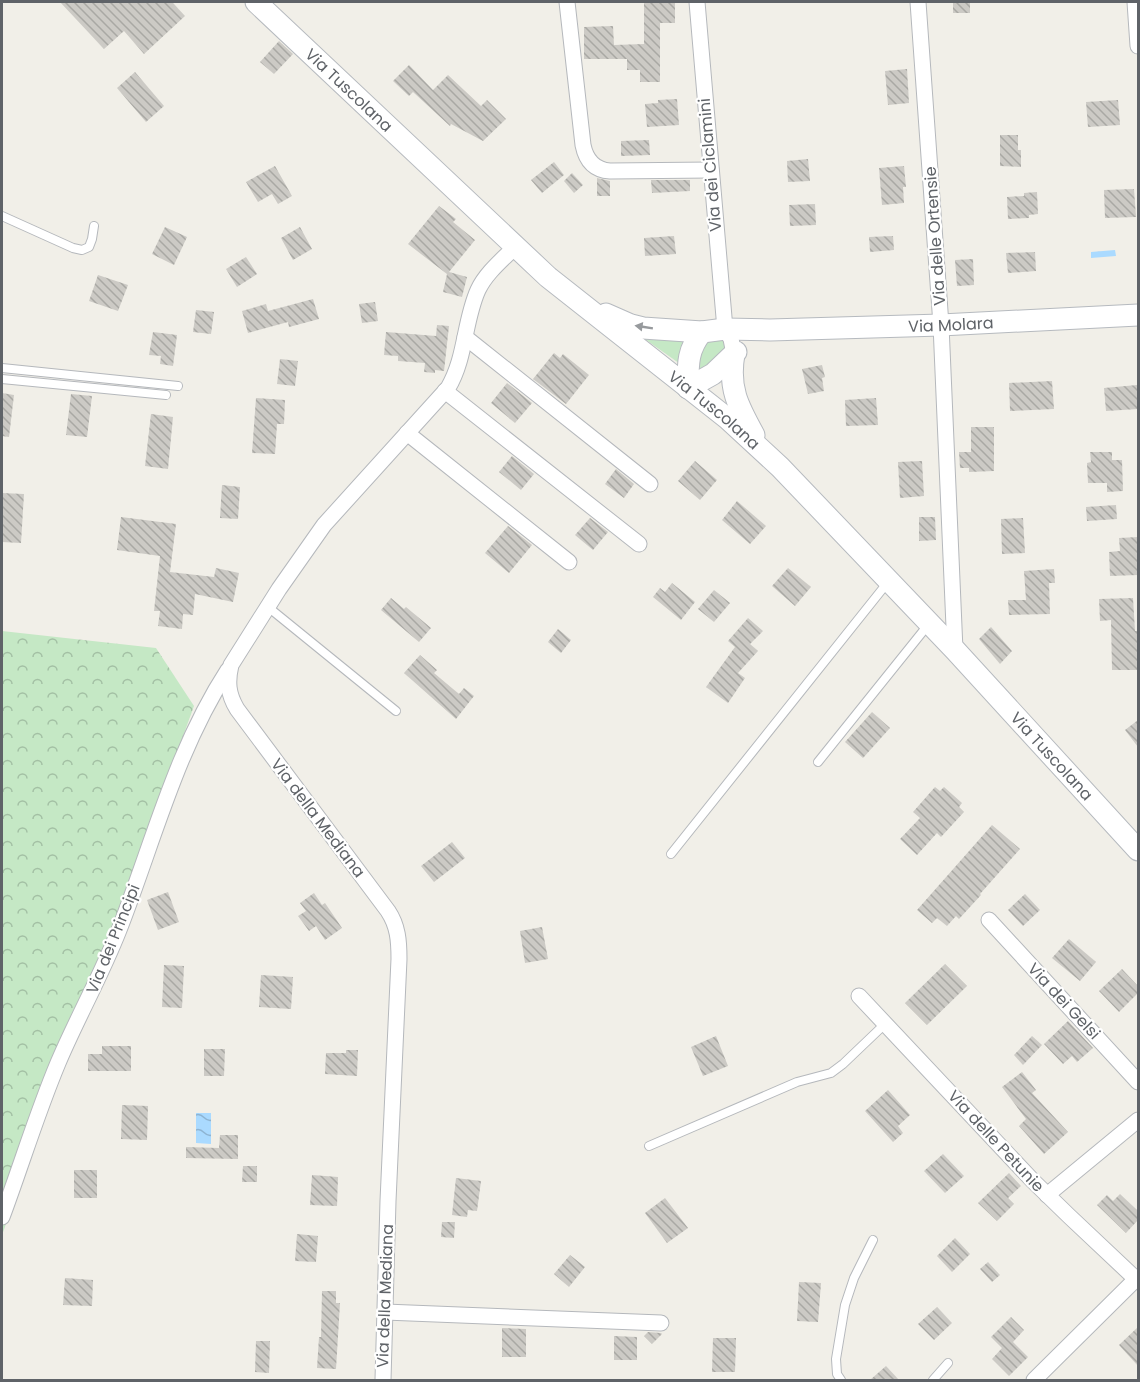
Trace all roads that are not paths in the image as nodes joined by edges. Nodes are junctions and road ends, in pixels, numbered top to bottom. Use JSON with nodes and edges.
{"nodes":[{"id":1,"x":256,"y":2,"type":"edge"},
{"id":2,"x":567,"y":2,"type":"edge"},
{"id":3,"x":697,"y":2,"type":"edge"},
{"id":4,"x":918,"y":2,"type":"edge"},
{"id":5,"x":1135,"y":2,"type":"edge"},
{"id":6,"x":1138,"y":45,"type":"edge"},
{"id":7,"x":711,"y":170,"type":"junction"},
{"id":8,"x":2,"y":216,"type":"edge"},
{"id":9,"x":94,"y":226,"type":"dead end"},
{"id":10,"x":515,"y":247,"type":"junction"},
{"id":11,"x":548,"y":277,"type":"junction"},
{"id":12,"x":1138,"y":315,"type":"edge"},
{"id":13,"x":941,"y":325,"type":"junction"},
{"id":14,"x":725,"y":329,"type":"junction"},
{"id":15,"x":762,"y":331,"type":"junction"},
{"id":16,"x":702,"y":332,"type":"junction"},
{"id":17,"x":465,"y":337,"type":"junction"},
{"id":18,"x":734,"y":354,"type":"junction"},
{"id":19,"x":2,"y":368,"type":"edge"},
{"id":20,"x":2,"y":379,"type":"edge"},
{"id":21,"x":178,"y":386,"type":"dead end"},
{"id":22,"x":688,"y":388,"type":"junction"},
{"id":23,"x":445,"y":391,"type":"junction"},
{"id":24,"x":166,"y":395,"type":"dead end"},
{"id":25,"x":407,"y":433,"type":"junction"},
{"id":26,"x":762,"y":449,"type":"junction"},
{"id":27,"x":650,"y":484,"type":"dead end"},
{"id":28,"x":639,"y":544,"type":"dead end"},
{"id":29,"x":569,"y":562,"type":"dead end"},
{"id":30,"x":889,"y":581,"type":"junction"},
{"id":31,"x":268,"y":607,"type":"junction"},
{"id":32,"x":930,"y":624,"type":"junction"},
{"id":33,"x":955,"y":650,"type":"junction"},
{"id":34,"x":231,"y":665,"type":"junction"},
{"id":35,"x":396,"y":711,"type":"dead end"},
{"id":36,"x":819,"y":762,"type":"dead end"},
{"id":37,"x":1138,"y":850,"type":"edge"},
{"id":38,"x":671,"y":854,"type":"dead end"},
{"id":39,"x":989,"y":921,"type":"dead end"},
{"id":40,"x":859,"y":996,"type":"dead end"},
{"id":41,"x":886,"y":1023,"type":"junction"},
{"id":42,"x":1138,"y":1082,"type":"edge"},
{"id":43,"x":1138,"y":1120,"type":"edge"},
{"id":44,"x":649,"y":1146,"type":"dead end"},
{"id":45,"x":1047,"y":1195,"type":"junction"},
{"id":46,"x":2,"y":1217,"type":"edge"},
{"id":47,"x":873,"y":1240,"type":"dead end"},
{"id":48,"x":1137,"y":1280,"type":"edge"},
{"id":49,"x":385,"y":1312,"type":"junction"},
{"id":50,"x":661,"y":1323,"type":"dead end"},
{"id":51,"x":948,"y":1363,"type":"dead end"},
{"id":52,"x":383,"y":1380,"type":"edge"},
{"id":53,"x":841,"y":1380,"type":"edge"},
{"id":54,"x":933,"y":1380,"type":"edge"},
{"id":55,"x":1034,"y":1380,"type":"edge"}],
"edges":[{"from":1,"to":10,"type":"main road","name":"Via Tuscolana"},
{"from":2,"to":7,"type":"street"},
{"from":3,"to":7,"type":"street","name":"Via dei Ciclamini"},
{"from":4,"to":13,"type":"street","name":"Via delle Ortensie"},
{"from":5,"to":6,"type":"street"},
{"from":7,"to":14,"type":"street","name":"Via dei Ciclamini"},
{"from":8,"to":9,"type":"lane"},
{"from":10,"to":11,"type":"main road","name":"Via Tuscolana"},
{"from":10,"to":17,"type":"street"},
{"from":16,"to":11,"type":"main road","name":"Via Molara","one_way":true},
{"from":11,"to":22,"type":"main road","name":"Via Tuscolana"},
{"from":12,"to":13,"type":"main road","name":"Via Molara"},
{"from":13,"to":15,"type":"main road","name":"Via Molara"},
{"from":13,"to":33,"type":"street","name":"Via delle Ortensie"},
{"from":14,"to":15,"type":"main road","name":"Via Molara"},
{"from":14,"to":16,"type":"main road","name":"Via Molara"},
{"from":14,"to":18,"type":"street","name":"Via dei Ciclamini"},
{"from":15,"to":18,"type":"main road"},
{"from":16,"to":22,"type":"main road"},
{"from":17,"to":23,"type":"street"},
{"from":17,"to":27,"type":"street"},
{"from":18,"to":22,"type":"main road"},
{"from":18,"to":26,"type":"main road"},
{"from":19,"to":21,"type":"lane"},
{"from":20,"to":24,"type":"lane"},
{"from":22,"to":26,"type":"main road","name":"Via Tuscolana"},
{"from":23,"to":25,"type":"street"},
{"from":23,"to":28,"type":"street"},
{"from":25,"to":29,"type":"street"},
{"from":25,"to":31,"type":"street"},
{"from":26,"to":30,"type":"main road","name":"Via Tuscolana"},
{"from":30,"to":32,"type":"main road","name":"Via Tuscolana"},
{"from":30,"to":38,"type":"lane"},
{"from":31,"to":34,"type":"street"},
{"from":31,"to":35,"type":"lane"},
{"from":32,"to":33,"type":"main road","name":"Via Tuscolana"},
{"from":32,"to":36,"type":"lane"},
{"from":33,"to":37,"type":"main road","name":"Via Tuscolana"},
{"from":34,"to":46,"type":"street","name":"Via dei Principi"},
{"from":34,"to":49,"type":"street","name":"Via della Mediana"},
{"from":39,"to":42,"type":"street","name":"Via dei Gelsi"},
{"from":40,"to":41,"type":"street","name":"Via delle Petunie"},
{"from":41,"to":44,"type":"lane"},
{"from":41,"to":45,"type":"street","name":"Via delle Petunie"},
{"from":43,"to":45,"type":"street"},
{"from":45,"to":48,"type":"street","name":"Via delle Petunie"},
{"from":47,"to":53,"type":"lane"},
{"from":48,"to":55,"type":"street"},
{"from":49,"to":50,"type":"street"},
{"from":49,"to":52,"type":"street","name":"Via della Mediana"},
{"from":51,"to":54,"type":"lane"}]}
